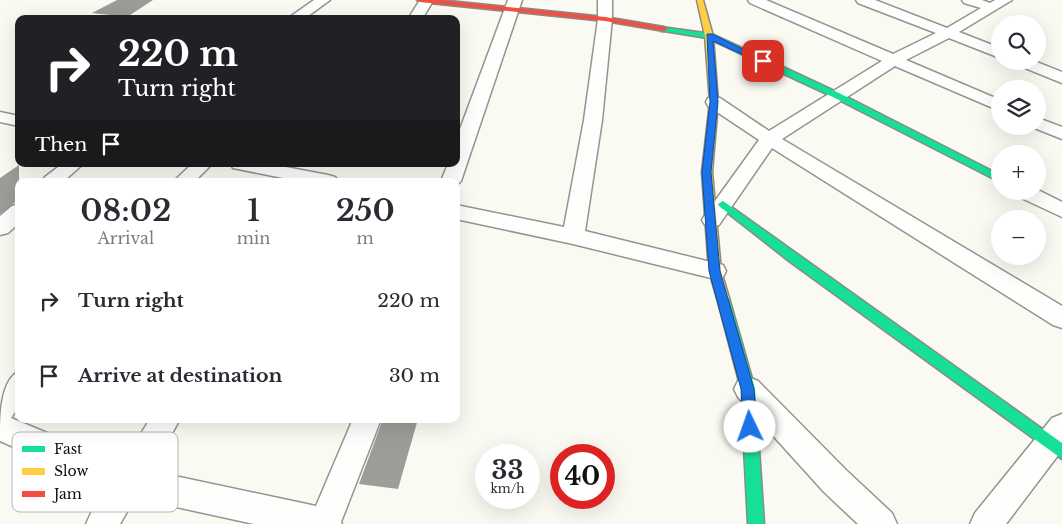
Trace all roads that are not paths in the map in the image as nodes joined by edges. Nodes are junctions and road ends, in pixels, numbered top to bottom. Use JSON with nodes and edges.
{"nodes":[{"id":1,"x":323,"y":0,"type":"edge"},
{"id":2,"x":423,"y":0,"type":"edge"},
{"id":3,"x":605,"y":0,"type":"edge"},
{"id":4,"x":700,"y":0,"type":"edge"},
{"id":5,"x":755,"y":0,"type":"edge"},
{"id":6,"x":863,"y":0,"type":"edge"},
{"id":7,"x":969,"y":0,"type":"edge"},
{"id":8,"x":999,"y":4,"type":"edge"},
{"id":9,"x":513,"y":5,"type":"edge"},
{"id":10,"x":300,"y":15,"type":"edge"},
{"id":11,"x":417,"y":15,"type":"edge"},
{"id":12,"x":605,"y":19,"type":"junction"},
{"id":13,"x":948,"y":33,"type":"junction"},
{"id":14,"x":709,"y":36,"type":"junction"},
{"id":15,"x":991,"y":50,"type":"edge"},
{"id":16,"x":894,"y":60,"type":"junction"},
{"id":17,"x":1042,"y":70,"type":"edge"},
{"id":18,"x":1062,"y":78,"type":"edge"},
{"id":19,"x":836,"y":95,"type":"junction"},
{"id":20,"x":714,"y":102,"type":"junction"},
{"id":21,"x":991,"y":102,"type":"edge"},
{"id":22,"x":1046,"y":127,"type":"edge"},
{"id":23,"x":1062,"y":134,"type":"edge"},
{"id":24,"x":769,"y":139,"type":"junction"},
{"id":25,"x":460,"y":155,"type":"edge"},
{"id":26,"x":70,"y":167,"type":"edge"},
{"id":27,"x":200,"y":167,"type":"edge"},
{"id":28,"x":260,"y":167,"type":"edge"},
{"id":29,"x":991,"y":174,"type":"edge"},
{"id":30,"x":319,"y":176,"type":"edge"},
{"id":31,"x":56,"y":178,"type":"edge"},
{"id":32,"x":187,"y":178,"type":"edge"},
{"id":33,"x":1042,"y":200,"type":"edge"},
{"id":34,"x":723,"y":204,"type":"junction"},
{"id":35,"x":1062,"y":210,"type":"edge"},
{"id":36,"x":460,"y":213,"type":"edge"},
{"id":37,"x":15,"y":215,"type":"edge"},
{"id":38,"x":712,"y":220,"type":"junction"},
{"id":39,"x":0,"y":228,"type":"edge"},
{"id":40,"x":573,"y":236,"type":"junction"},
{"id":41,"x":714,"y":271,"type":"junction"},
{"id":42,"x":1062,"y":318,"type":"edge"},
{"id":43,"x":15,"y":389,"type":"edge"},
{"id":44,"x":748,"y":389,"type":"junction"},
{"id":45,"x":0,"y":411,"type":"edge"},
{"id":46,"x":365,"y":423,"type":"edge"},
{"id":47,"x":0,"y":427,"type":"edge"},
{"id":48,"x":12,"y":432,"type":"edge"},
{"id":49,"x":1058,"y":441,"type":"edge"},
{"id":50,"x":178,"y":492,"type":"edge"},
{"id":51,"x":109,"y":512,"type":"edge"},
{"id":52,"x":102,"y":524,"type":"edge"},
{"id":53,"x":325,"y":524,"type":"edge"},
{"id":54,"x":756,"y":524,"type":"edge"},
{"id":55,"x":881,"y":524,"type":"edge"},
{"id":56,"x":986,"y":524,"type":"edge"}],
"edges":[{"from":1,"to":10,"type":"street"},
{"from":2,"to":9,"type":"street"},
{"from":2,"to":11,"type":"street"},
{"from":3,"to":12,"type":"street"},
{"from":4,"to":14,"type":"street"},
{"from":5,"to":16,"type":"street"},
{"from":6,"to":13,"type":"street"},
{"from":7,"to":8,"type":"street"},
{"from":8,"to":13,"type":"street"},
{"from":9,"to":12,"type":"street"},
{"from":9,"to":25,"type":"street"},
{"from":12,"to":14,"type":"street"},
{"from":12,"to":40,"type":"street"},
{"from":13,"to":15,"type":"street"},
{"from":13,"to":16,"type":"street"},
{"from":14,"to":19,"type":"street"},
{"from":14,"to":20,"type":"street"},
{"from":16,"to":19,"type":"street"},
{"from":16,"to":21,"type":"street"},
{"from":17,"to":18,"type":"street"},
{"from":19,"to":24,"type":"street"},
{"from":19,"to":29,"type":"street"},
{"from":20,"to":24,"type":"street"},
{"from":20,"to":38,"type":"street"},
{"from":22,"to":23,"type":"street"},
{"from":24,"to":34,"type":"street"},
{"from":24,"to":42,"type":"street"},
{"from":26,"to":31,"type":"street"},
{"from":27,"to":32,"type":"street"},
{"from":28,"to":30,"type":"street"},
{"from":33,"to":35,"type":"street"},
{"from":34,"to":38,"type":"street"},
{"from":34,"to":49,"type":"street"},
{"from":36,"to":40,"type":"street"},
{"from":37,"to":39,"type":"street"},
{"from":38,"to":41,"type":"street"},
{"from":40,"to":41,"type":"street"},
{"from":41,"to":44,"type":"street"},
{"from":43,"to":45,"type":"street"},
{"from":44,"to":54,"type":"street"},
{"from":44,"to":55,"type":"street"},
{"from":46,"to":53,"type":"street"},
{"from":47,"to":48,"type":"street"},
{"from":49,"to":56,"type":"street"},
{"from":50,"to":53,"type":"street"},
{"from":51,"to":52,"type":"street"}]}
